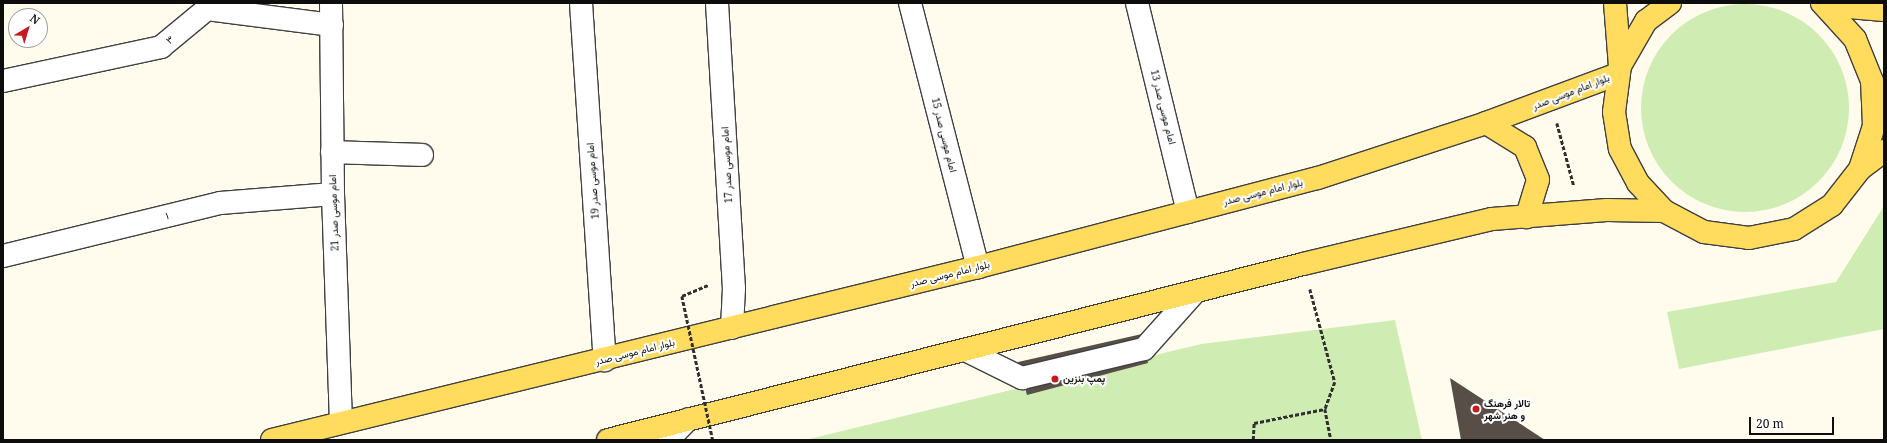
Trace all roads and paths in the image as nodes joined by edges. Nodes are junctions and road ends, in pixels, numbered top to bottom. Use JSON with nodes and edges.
{"nodes":[{"id":1,"x":331,"y":3,"type":"edge"},
{"id":2,"x":581,"y":3,"type":"edge"},
{"id":3,"x":717,"y":3,"type":"edge"},
{"id":4,"x":910,"y":3,"type":"edge"},
{"id":5,"x":1137,"y":3,"type":"edge"},
{"id":6,"x":1615,"y":3,"type":"edge"},
{"id":7,"x":1670,"y":3,"type":"edge"},
{"id":8,"x":1835,"y":4,"type":"edge"},
{"id":9,"x":1884,"y":10,"type":"edge"},
{"id":10,"x":332,"y":25,"type":"junction"},
{"id":11,"x":1619,"y":70,"type":"junction"},
{"id":12,"x":3,"y":81,"type":"edge"},
{"id":13,"x":1551,"y":100,"type":"junction"},
{"id":14,"x":1486,"y":123,"type":"junction"},
{"id":15,"x":1884,"y":151,"type":"edge"},
{"id":16,"x":332,"y":152,"type":"junction"},
{"id":17,"x":422,"y":155,"type":"dead end"},
{"id":18,"x":1860,"y":169,"type":"junction"},
{"id":19,"x":333,"y":194,"type":"junction"},
{"id":20,"x":1664,"y":211,"type":"junction"},
{"id":21,"x":1188,"y":212,"type":"junction"},
{"id":22,"x":1581,"y":212,"type":"junction"},
{"id":23,"x":1527,"y":217,"type":"junction"},
{"id":24,"x":3,"y":256,"type":"edge"},
{"id":25,"x":1303,"y":264,"type":"junction"},
{"id":26,"x":978,"y":267,"type":"junction"},
{"id":27,"x":703,"y":285,"type":"dead end"},
{"id":28,"x":1195,"y":292,"type":"junction"},
{"id":29,"x":732,"y":328,"type":"junction"},
{"id":30,"x":965,"y":350,"type":"junction"},
{"id":31,"x":605,"y":360,"type":"junction"},
{"id":32,"x":1325,"y":409,"type":"junction"},
{"id":33,"x":688,"y":419,"type":"junction"},
{"id":34,"x":341,"y":422,"type":"junction"},
{"id":35,"x":272,"y":440,"type":"edge"},
{"id":36,"x":608,"y":440,"type":"edge"},
{"id":37,"x":668,"y":440,"type":"edge"},
{"id":38,"x":714,"y":440,"type":"edge"},
{"id":39,"x":1253,"y":440,"type":"edge"},
{"id":40,"x":1331,"y":440,"type":"edge"}],
"edges":[{"from":1,"to":10,"type":"street","name":"امام موسی صدر 21"},
{"from":2,"to":31,"type":"street","name":"امام موسی صدر 19"},
{"from":3,"to":29,"type":"street","name":"امام موسی صدر 17"},
{"from":4,"to":26,"type":"street","name":"امام موسی صدر 15"},
{"from":5,"to":21,"type":"street","name":"امام موسی صدر 13"},
{"from":6,"to":11,"type":"main road"},
{"from":7,"to":11,"type":"main road"},
{"from":8,"to":9,"type":"main road"},
{"from":8,"to":18,"type":"main road"},
{"from":10,"to":12,"type":"street","name":"۳"},
{"from":10,"to":16,"type":"street","name":"امام موسی صدر 21"},
{"from":11,"to":13,"type":"main road","name":"بلوار امام موسی صدر"},
{"from":11,"to":20,"type":"main road"},
{"from":13,"to":14,"type":"main road","name":"بلوار امام موسی صدر"},
{"from":13,"to":22,"type":"path"},
{"from":14,"to":21,"type":"main road","name":"بلوار امام موسی صدر"},
{"from":14,"to":23,"type":"main road"},
{"from":15,"to":18,"type":"main road"},
{"from":16,"to":17,"type":"street"},
{"from":16,"to":19,"type":"street","name":"امام موسی صدر 21"},
{"from":18,"to":20,"type":"main road"},
{"from":19,"to":24,"type":"street","name":"۱"},
{"from":19,"to":34,"type":"street","name":"امام موسی صدر 21"},
{"from":20,"to":22,"type":"main road"},
{"from":21,"to":26,"type":"main road","name":"بلوار امام موسی صدر"},
{"from":22,"to":23,"type":"main road"},
{"from":23,"to":25,"type":"main road"},
{"from":25,"to":28,"type":"main road"},
{"from":25,"to":32,"type":"path"},
{"from":26,"to":29,"type":"main road","name":"بلوار امام موسی صدر"},
{"from":27,"to":38,"type":"path","bridge":true},
{"from":28,"to":30,"type":"main road"},
{"from":28,"to":30,"type":"street"},
{"from":29,"to":31,"type":"main road","name":"بلوار امام موسی صدر"},
{"from":30,"to":33,"type":"main road"},
{"from":31,"to":34,"type":"main road","name":"بلوار امام موسی صدر"},
{"from":32,"to":39,"type":"path"},
{"from":32,"to":40,"type":"path"},
{"from":33,"to":36,"type":"main road"},
{"from":33,"to":37,"type":"street"},
{"from":34,"to":35,"type":"main road","name":"بلوار امام موسی صدر"}]}
